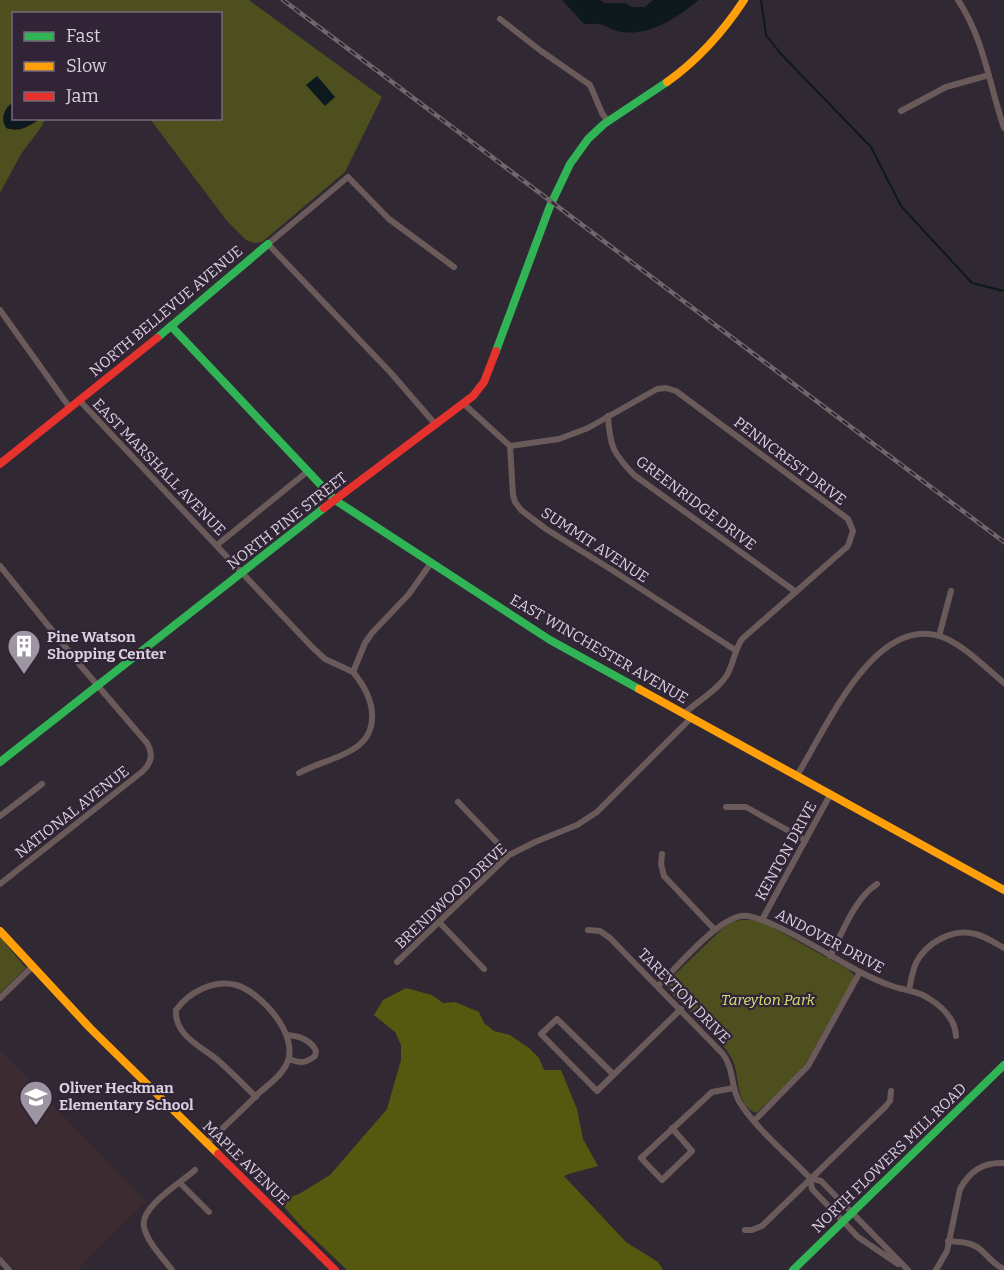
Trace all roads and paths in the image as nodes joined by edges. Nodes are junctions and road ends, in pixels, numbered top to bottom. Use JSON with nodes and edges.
{"nodes":[{"id":1,"x":744,"y":0,"type":"edge"},
{"id":2,"x":959,"y":0,"type":"edge"},
{"id":3,"x":500,"y":19,"type":"dead end"},
{"id":4,"x":989,"y":75,"type":"junction"},
{"id":5,"x":901,"y":111,"type":"dead end"},
{"id":6,"x":608,"y":122,"type":"junction"},
{"id":7,"x":1004,"y":128,"type":"edge"},
{"id":8,"x":268,"y":244,"type":"junction"},
{"id":9,"x":454,"y":267,"type":"dead end"},
{"id":10,"x":0,"y":310,"type":"edge"},
{"id":11,"x":171,"y":326,"type":"junction"},
{"id":12,"x":79,"y":400,"type":"junction"},
{"id":13,"x":464,"y":404,"type":"junction"},
{"id":14,"x":70,"y":408,"type":"junction"},
{"id":15,"x":608,"y":416,"type":"junction"},
{"id":16,"x":436,"y":425,"type":"junction"},
{"id":17,"x":510,"y":446,"type":"junction"},
{"id":18,"x":0,"y":464,"type":"edge"},
{"id":19,"x":308,"y":471,"type":"junction"},
{"id":20,"x":335,"y":500,"type":"junction"},
{"id":21,"x":217,"y":545,"type":"junction"},
{"id":22,"x":431,"y":563,"type":"junction"},
{"id":23,"x":0,"y":566,"type":"edge"},
{"id":24,"x":243,"y":573,"type":"junction"},
{"id":25,"x":951,"y":591,"type":"dead end"},
{"id":26,"x":796,"y":592,"type":"junction"},
{"id":27,"x":939,"y":636,"type":"junction"},
{"id":28,"x":735,"y":650,"type":"junction"},
{"id":29,"x":352,"y":672,"type":"junction"},
{"id":30,"x":1004,"y":683,"type":"edge"},
{"id":31,"x":97,"y":686,"type":"junction"},
{"id":32,"x":688,"y":716,"type":"junction"},
{"id":33,"x":0,"y":762,"type":"edge"},
{"id":34,"x":299,"y":773,"type":"dead end"},
{"id":35,"x":796,"y":777,"type":"junction"},
{"id":36,"x":42,"y":784,"type":"dead end"},
{"id":37,"x":830,"y":795,"type":"junction"},
{"id":38,"x":458,"y":802,"type":"dead end"},
{"id":39,"x":726,"y":807,"type":"dead end"},
{"id":40,"x":0,"y":816,"type":"edge"},
{"id":41,"x":805,"y":840,"type":"junction"},
{"id":42,"x":662,"y":854,"type":"dead end"},
{"id":43,"x":509,"y":855,"type":"junction"},
{"id":44,"x":877,"y":884,"type":"dead end"},
{"id":45,"x":0,"y":885,"type":"edge"},
{"id":46,"x":1004,"y":890,"type":"edge"},
{"id":47,"x":763,"y":918,"type":"junction"},
{"id":48,"x":439,"y":922,"type":"junction"},
{"id":49,"x":588,"y":930,"type":"dead end"},
{"id":50,"x":715,"y":930,"type":"junction"},
{"id":51,"x":0,"y":931,"type":"edge"},
{"id":52,"x":1004,"y":948,"type":"edge"},
{"id":53,"x":830,"y":956,"type":"junction"},
{"id":54,"x":397,"y":962,"type":"dead end"},
{"id":55,"x":32,"y":967,"type":"junction"},
{"id":56,"x":484,"y":969,"type":"dead end"},
{"id":57,"x":860,"y":972,"type":"junction"},
{"id":58,"x":658,"y":986,"type":"junction"},
{"id":59,"x":909,"y":990,"type":"junction"},
{"id":60,"x":0,"y":998,"type":"edge"},
{"id":61,"x":681,"y":1010,"type":"junction"},
{"id":62,"x":288,"y":1035,"type":"junction"},
{"id":63,"x":956,"y":1036,"type":"dead end"},
{"id":64,"x":289,"y":1059,"type":"junction"},
{"id":65,"x":1004,"y":1065,"type":"edge"},
{"id":66,"x":613,"y":1074,"type":"junction"},
{"id":67,"x":734,"y":1088,"type":"junction"},
{"id":68,"x":891,"y":1090,"type":"dead end"},
{"id":69,"x":256,"y":1097,"type":"junction"},
{"id":70,"x":754,"y":1121,"type":"junction"},
{"id":71,"x":672,"y":1128,"type":"junction"},
{"id":72,"x":206,"y":1144,"type":"junction"},
{"id":73,"x":1004,"y":1163,"type":"edge"},
{"id":74,"x":195,"y":1170,"type":"dead end"},
{"id":75,"x":810,"y":1178,"type":"junction"},
{"id":76,"x":180,"y":1183,"type":"junction"},
{"id":77,"x":210,"y":1212,"type":"dead end"},
{"id":78,"x":852,"y":1212,"type":"junction"},
{"id":79,"x":843,"y":1221,"type":"junction"},
{"id":80,"x":745,"y":1230,"type":"dead end"},
{"id":81,"x":948,"y":1241,"type":"junction"},
{"id":82,"x":0,"y":1260,"type":"edge"},
{"id":83,"x":907,"y":1269,"type":"edge"},
{"id":84,"x":1004,"y":1269,"type":"edge"},
{"id":85,"x":9,"y":1270,"type":"edge"},
{"id":86,"x":172,"y":1270,"type":"edge"},
{"id":87,"x":335,"y":1270,"type":"edge"},
{"id":88,"x":793,"y":1270,"type":"edge"},
{"id":89,"x":936,"y":1270,"type":"edge"}],
"edges":[{"from":1,"to":6,"type":"main road","name":"NORTH PINE STREET"},
{"from":2,"to":4,"type":"street"},
{"from":3,"to":6,"type":"street"},
{"from":4,"to":5,"type":"street"},
{"from":4,"to":7,"type":"street"},
{"from":6,"to":13,"type":"main road","name":"NORTH PINE STREET"},
{"from":8,"to":9,"type":"street","name":"NORTH BELLEVUE AVENUE"},
{"from":8,"to":11,"type":"main road","name":"NORTH BELLEVUE AVENUE"},
{"from":8,"to":16,"type":"street"},
{"from":10,"to":14,"type":"street"},
{"from":11,"to":12,"type":"main road","name":"NORTH BELLEVUE AVENUE"},
{"from":11,"to":19,"type":"main road","name":"EAST WINCHESTER AVENUE"},
{"from":12,"to":14,"type":"main road","name":"NORTH BELLEVUE AVENUE"},
{"from":12,"to":21,"type":"street","name":"EAST MARSHALL AVENUE"},
{"from":13,"to":16,"type":"main road","name":"NORTH PINE STREET"},
{"from":13,"to":17,"type":"street"},
{"from":14,"to":18,"type":"main road","name":"NORTH BELLEVUE AVENUE"},
{"from":15,"to":17,"type":"street","name":"PENNCREST DRIVE"},
{"from":15,"to":26,"type":"street","name":"GREENRIDGE DRIVE"},
{"from":15,"to":26,"type":"street","name":"PENNCREST DRIVE"},
{"from":16,"to":20,"type":"main road","name":"NORTH PINE STREET"},
{"from":17,"to":28,"type":"street","name":"SUMMIT AVENUE"},
{"from":19,"to":20,"type":"main road","name":"EAST WINCHESTER AVENUE"},
{"from":19,"to":21,"type":"street"},
{"from":20,"to":22,"type":"main road","name":"EAST WINCHESTER AVENUE"},
{"from":20,"to":24,"type":"main road","name":"NORTH PINE STREET"},
{"from":21,"to":24,"type":"street","name":"EAST MARSHALL AVENUE"},
{"from":22,"to":29,"type":"street"},
{"from":22,"to":32,"type":"main road","name":"EAST WINCHESTER AVENUE"},
{"from":23,"to":31,"type":"street"},
{"from":24,"to":29,"type":"street","name":"EAST MARSHALL AVENUE"},
{"from":24,"to":31,"type":"main road","name":"NORTH PINE STREET"},
{"from":25,"to":27,"type":"street"},
{"from":26,"to":28,"type":"street","name":"PENNCREST DRIVE"},
{"from":27,"to":30,"type":"street"},
{"from":27,"to":35,"type":"street"},
{"from":28,"to":32,"type":"street","name":"PENNCREST DRIVE"},
{"from":29,"to":34,"type":"street"},
{"from":31,"to":33,"type":"main road","name":"NORTH PINE STREET"},
{"from":31,"to":45,"type":"street","name":"NATIONAL AVENUE"},
{"from":32,"to":35,"type":"main road","name":"EAST WINCHESTER AVENUE"},
{"from":32,"to":43,"type":"street","name":"BRENDWOOD DRIVE"},
{"from":35,"to":37,"type":"main road","name":"EAST WINCHESTER AVENUE"},
{"from":36,"to":40,"type":"street"},
{"from":37,"to":41,"type":"street","name":"KENTON DRIVE"},
{"from":37,"to":46,"type":"main road","name":"EAST WINCHESTER AVENUE"},
{"from":38,"to":43,"type":"street"},
{"from":39,"to":41,"type":"street"},
{"from":41,"to":47,"type":"street","name":"KENTON DRIVE"},
{"from":42,"to":50,"type":"street"},
{"from":43,"to":48,"type":"street","name":"BRENDWOOD DRIVE"},
{"from":44,"to":53,"type":"street"},
{"from":47,"to":50,"type":"street","name":"ANDOVER DRIVE"},
{"from":47,"to":53,"type":"street","name":"ANDOVER DRIVE"},
{"from":48,"to":54,"type":"street","name":"BRENDWOOD DRIVE"},
{"from":48,"to":56,"type":"street"},
{"from":49,"to":58,"type":"street","name":"TAREYTON DRIVE"},
{"from":50,"to":58,"type":"street","name":"ANDOVER DRIVE"},
{"from":51,"to":55,"type":"main road","name":"MAPLE AVENUE"},
{"from":52,"to":59,"type":"street"},
{"from":53,"to":57,"type":"street","name":"ANDOVER DRIVE"},
{"from":55,"to":60,"type":"street"},
{"from":55,"to":72,"type":"main road","name":"MAPLE AVENUE"},
{"from":57,"to":59,"type":"street","name":"ANDOVER DRIVE"},
{"from":57,"to":70,"type":"street"},
{"from":58,"to":61,"type":"street","name":"TAREYTON DRIVE"},
{"from":59,"to":63,"type":"street","name":"ANDOVER DRIVE"},
{"from":61,"to":66,"type":"street"},
{"from":61,"to":67,"type":"street","name":"TAREYTON DRIVE"},
{"from":62,"to":64,"type":"street"},
{"from":62,"to":64,"type":"street"},
{"from":62,"to":69,"type":"street"},
{"from":64,"to":69,"type":"street"},
{"from":65,"to":78,"type":"main road","name":"NORTH FLOWERS MILL ROAD"},
{"from":66,"to":66,"type":"street"},
{"from":67,"to":70,"type":"street","name":"TAREYTON DRIVE"},
{"from":67,"to":71,"type":"street"},
{"from":68,"to":75,"type":"street"},
{"from":69,"to":72,"type":"street"},
{"from":70,"to":75,"type":"street","name":"TAREYTON DRIVE"},
{"from":71,"to":71,"type":"street"},
{"from":72,"to":87,"type":"main road","name":"MAPLE AVENUE"},
{"from":73,"to":81,"type":"street"},
{"from":74,"to":76,"type":"street"},
{"from":75,"to":78,"type":"street","name":"TAREYTON DRIVE"},
{"from":75,"to":79,"type":"street","name":"TAREYTON DRIVE"},
{"from":75,"to":80,"type":"street"},
{"from":76,"to":77,"type":"street"},
{"from":76,"to":86,"type":"street"},
{"from":78,"to":79,"type":"main road","name":"NORTH FLOWERS MILL ROAD"},
{"from":78,"to":83,"type":"street","name":"TAREYTON DRIVE"},
{"from":79,"to":83,"type":"street","name":"TAREYTON DRIVE"},
{"from":79,"to":88,"type":"main road","name":"NORTH FLOWERS MILL ROAD"},
{"from":81,"to":84,"type":"street"},
{"from":81,"to":89,"type":"street"},
{"from":82,"to":85,"type":"street"}]}
